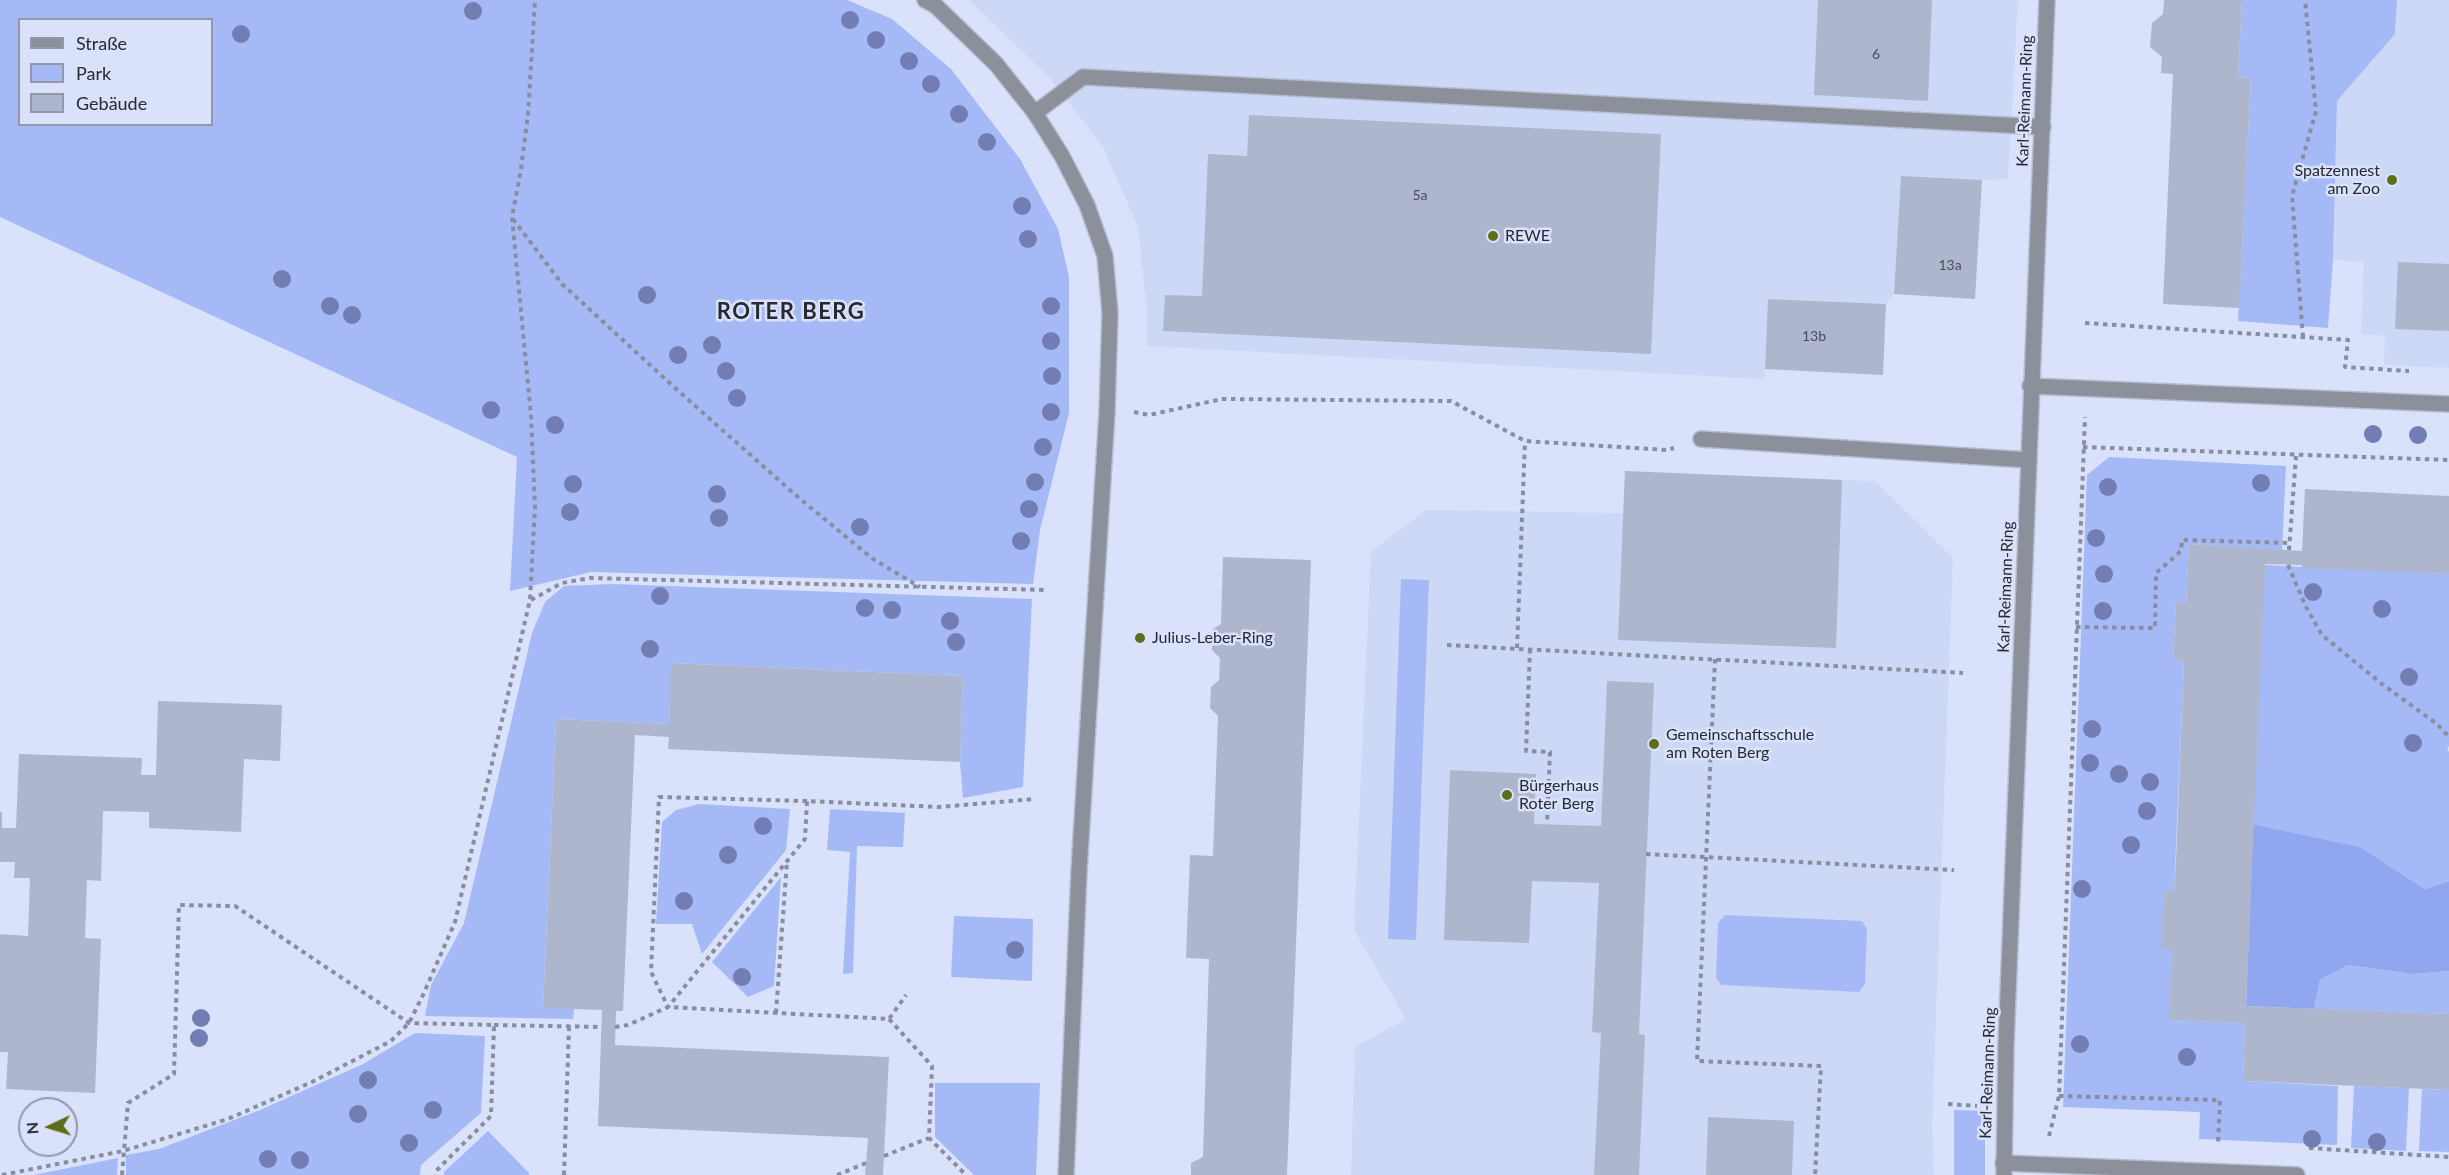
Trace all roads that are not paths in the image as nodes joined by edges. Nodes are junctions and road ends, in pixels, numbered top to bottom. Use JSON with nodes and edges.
{"nodes":[{"id":1,"x":925,"y":0,"type":"edge"},
{"id":2,"x":2047,"y":0,"type":"edge"},
{"id":3,"x":1035,"y":113,"type":"junction"},
{"id":4,"x":2043,"y":128,"type":"junction"},
{"id":5,"x":2030,"y":386,"type":"junction"},
{"id":6,"x":2449,"y":405,"type":"edge"},
{"id":7,"x":1701,"y":439,"type":"road end"},
{"id":8,"x":2029,"y":460,"type":"junction"},
{"id":9,"x":2004,"y":1169,"type":"edge"},
{"id":10,"x":1066,"y":1175,"type":"edge"},
{"id":11,"x":2297,"y":1175,"type":"edge"}],
"edges":[{"from":1,"to":3,"type":"street"},
{"from":2,"to":4,"type":"street","name":"Karl-Reimann-Ring"},
{"from":3,"to":4,"type":"street"},
{"from":3,"to":10,"type":"street"},
{"from":4,"to":5,"type":"street","name":"Karl-Reimann-Ring"},
{"from":5,"to":6,"type":"street"},
{"from":5,"to":8,"type":"street","name":"Karl-Reimann-Ring"},
{"from":7,"to":8,"type":"street"},
{"from":8,"to":9,"type":"street","name":"Karl-Reimann-Ring"},
{"from":9,"to":11,"type":"street"}]}
